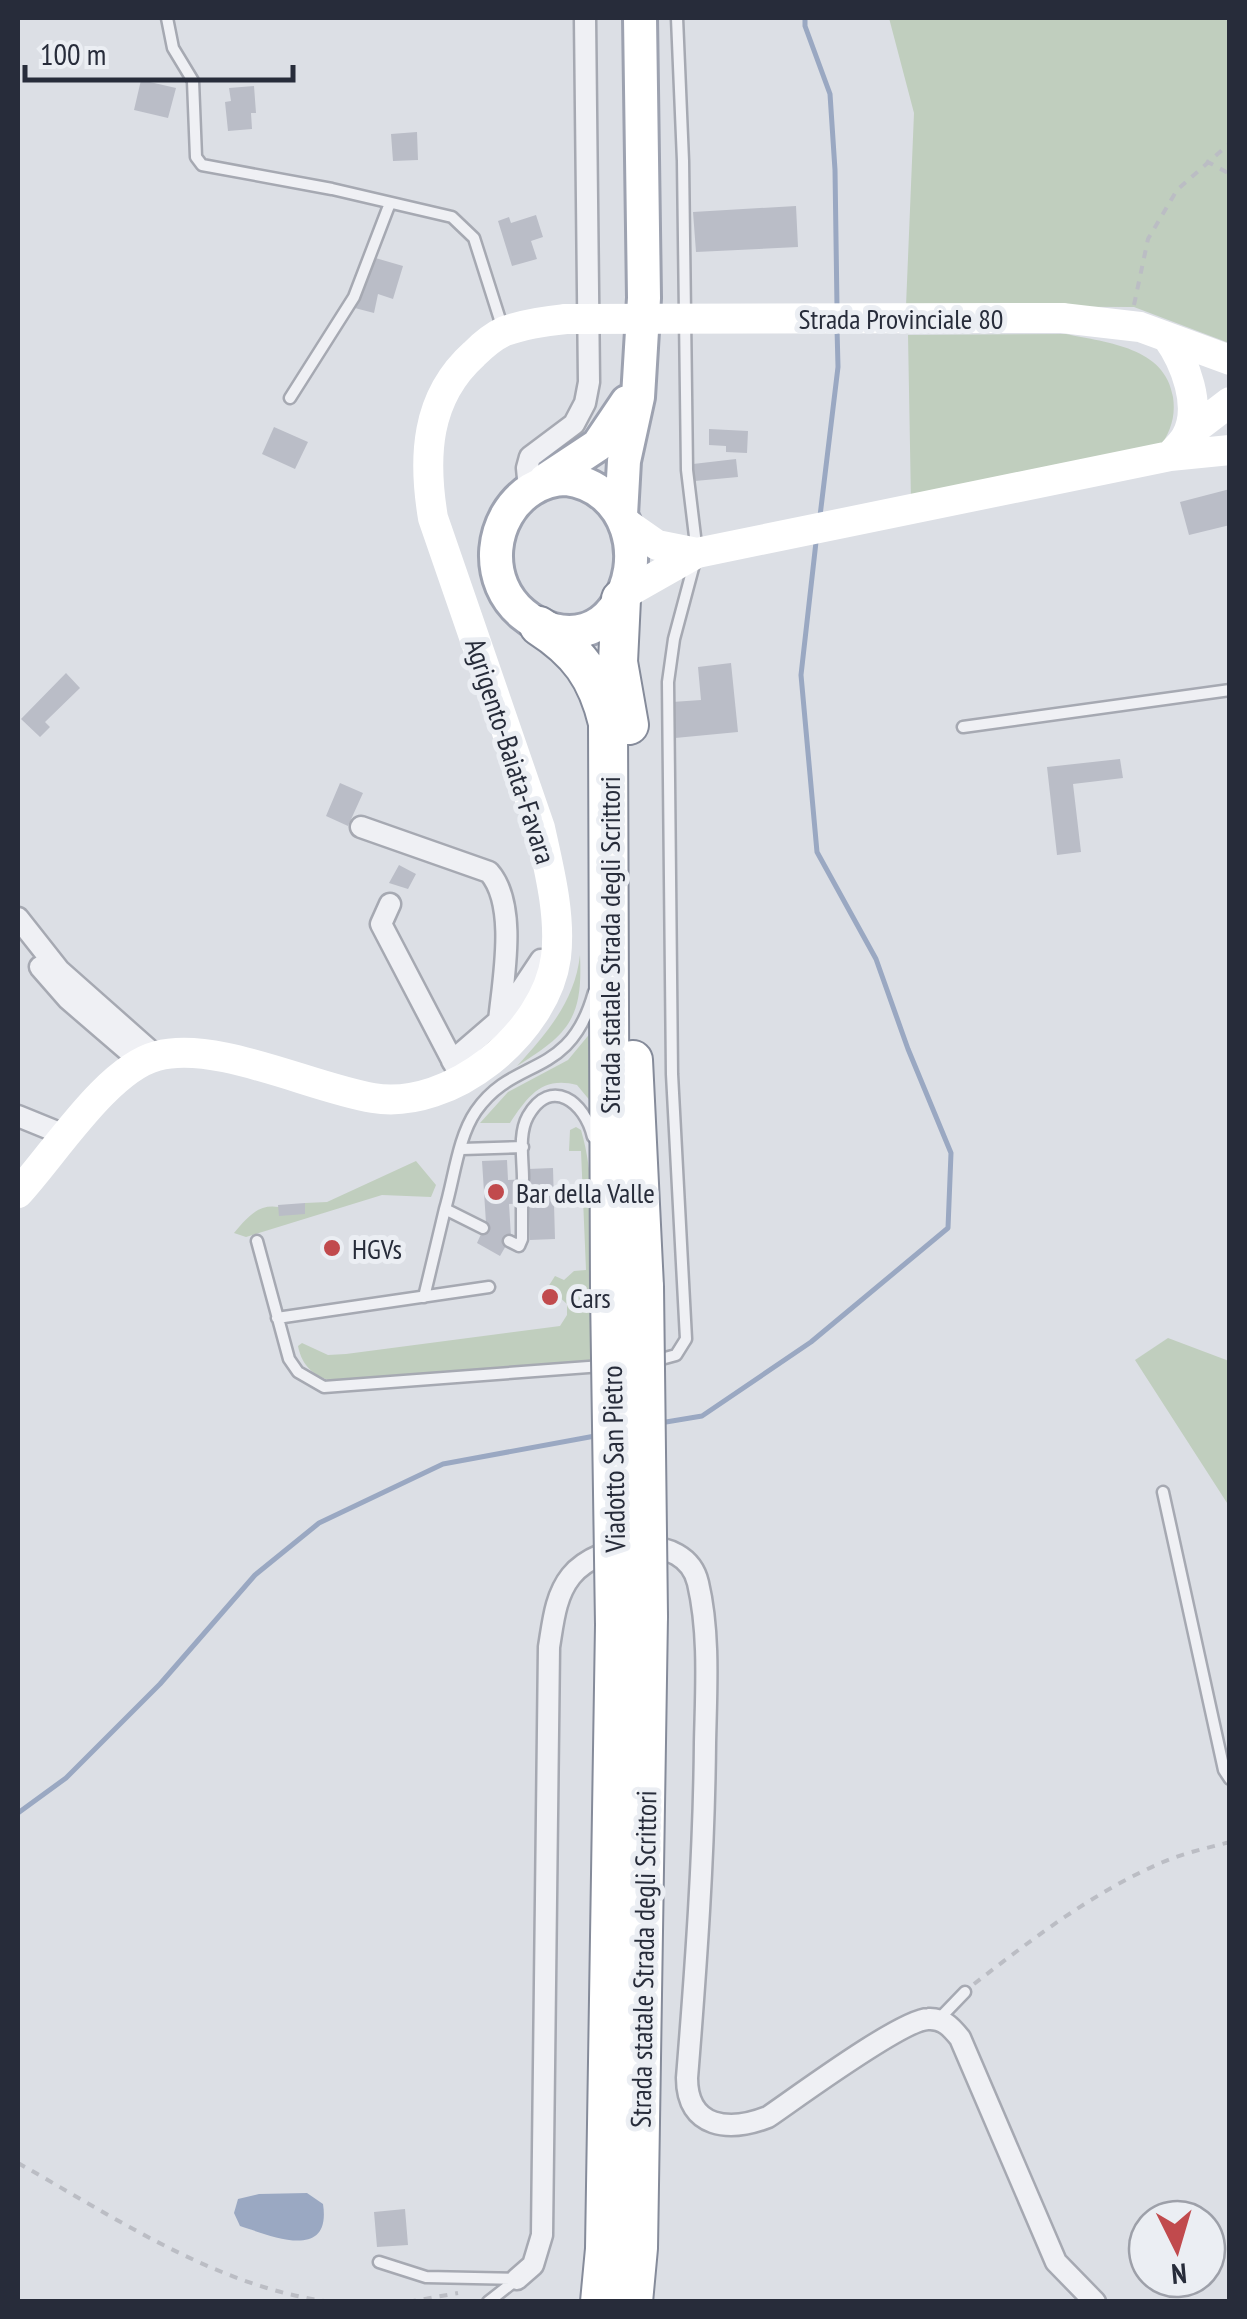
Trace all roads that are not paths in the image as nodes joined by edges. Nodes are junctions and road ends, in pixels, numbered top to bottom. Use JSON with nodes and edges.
{"nodes":[{"id":1,"x":167,"y":18,"type":"edge"},
{"id":2,"x":585,"y":18,"type":"edge"},
{"id":3,"x":640,"y":18,"type":"edge"},
{"id":4,"x":677,"y":18,"type":"edge"},
{"id":5,"x":390,"y":203,"type":"junction"},
{"id":6,"x":566,"y":319,"type":"joint"},
{"id":7,"x":504,"y":332,"type":"junction"},
{"id":8,"x":1167,"y":337,"type":"junction"},
{"id":9,"x":1230,"y":360,"type":"edge"},
{"id":10,"x":640,"y":370,"type":"junction"},
{"id":11,"x":290,"y":398,"type":"dead end"},
{"id":12,"x":1230,"y":402,"type":"edge"},
{"id":13,"x":1179,"y":445,"type":"junction"},
{"id":14,"x":1228,"y":450,"type":"edge"},
{"id":15,"x":533,"y":487,"type":"junction"},
{"id":16,"x":624,"y":519,"type":"junction"},
{"id":17,"x":697,"y":553,"type":"junction"},
{"id":18,"x":622,"y":597,"type":"junction"},
{"id":19,"x":539,"y":626,"type":"junction"},
{"id":20,"x":1230,"y":690,"type":"edge"},
{"id":21,"x":608,"y":723,"type":"junction"},
{"id":22,"x":963,"y":727,"type":"dead end"},
{"id":23,"x":361,"y":827,"type":"dead end"},
{"id":24,"x":390,"y":904,"type":"dead end"},
{"id":25,"x":18,"y":918,"type":"edge"},
{"id":26,"x":596,"y":932,"type":"dead end"},
{"id":27,"x":18,"y":940,"type":"edge"},
{"id":28,"x":555,"y":962,"type":"junction"},
{"id":29,"x":595,"y":972,"type":"dead end"},
{"id":30,"x":500,"y":1021,"type":"junction"},
{"id":31,"x":148,"y":1059,"type":"junction"},
{"id":32,"x":457,"y":1070,"type":"junction"},
{"id":33,"x":18,"y":1116,"type":"edge"},
{"id":34,"x":66,"y":1136,"type":"junction"},
{"id":35,"x":523,"y":1146,"type":"junction"},
{"id":36,"x":462,"y":1150,"type":"junction"},
{"id":37,"x":522,"y":1179,"type":"dead end"},
{"id":38,"x":18,"y":1193,"type":"edge"},
{"id":39,"x":522,"y":1204,"type":"dead end"},
{"id":40,"x":446,"y":1209,"type":"junction"},
{"id":41,"x":484,"y":1228,"type":"dead end"},
{"id":42,"x":257,"y":1241,"type":"dead end"},
{"id":43,"x":509,"y":1241,"type":"dead end"},
{"id":44,"x":489,"y":1287,"type":"dead end"},
{"id":45,"x":627,"y":1290,"type":"junction"},
{"id":46,"x":424,"y":1296,"type":"junction"},
{"id":47,"x":277,"y":1318,"type":"junction"},
{"id":48,"x":640,"y":1362,"type":"dead end"},
{"id":49,"x":621,"y":1364,"type":"dead end"},
{"id":50,"x":1163,"y":1492,"type":"dead end"},
{"id":51,"x":632,"y":1620,"type":"junction"},
{"id":52,"x":1230,"y":1779,"type":"edge"},
{"id":53,"x":642,"y":1980,"type":"junction"},
{"id":54,"x":965,"y":1992,"type":"road end"},
{"id":55,"x":938,"y":2020,"type":"junction"},
{"id":56,"x":605,"y":2199,"type":"junction"},
{"id":57,"x":379,"y":2262,"type":"dead end"},
{"id":58,"x":516,"y":2279,"type":"junction"},
{"id":59,"x":488,"y":2302,"type":"edge"},
{"id":60,"x":591,"y":2302,"type":"edge"},
{"id":61,"x":600,"y":2302,"type":"edge"},
{"id":62,"x":633,"y":2302,"type":"edge"},
{"id":63,"x":657,"y":2302,"type":"edge"},
{"id":64,"x":1095,"y":2302,"type":"edge"}],
"edges":[{"from":1,"to":5,"type":"lane"},
{"from":2,"to":15,"type":"street"},
{"from":3,"to":10,"type":"main road"},
{"from":4,"to":17,"type":"lane"},
{"from":5,"to":7,"type":"lane"},
{"from":5,"to":11,"type":"lane"},
{"from":6,"to":7,"type":"street","name":"Agrigento-Baiata-Favara"},
{"from":6,"to":8,"type":"street","name":"Strada Provinciale 80","bridge":true},
{"from":7,"to":28,"type":"street","name":"Agrigento-Baiata-Favara"},
{"from":8,"to":9,"type":"street","name":"Strada Provinciale 80"},
{"from":8,"to":13,"type":"street"},
{"from":10,"to":15,"type":"main road"},
{"from":10,"to":16,"type":"main road"},
{"from":12,"to":13,"type":"street"},
{"from":13,"to":14,"type":"street"},
{"from":13,"to":17,"type":"street"},
{"from":15,"to":16,"type":"main road"},
{"from":15,"to":19,"type":"main road"},
{"from":16,"to":17,"type":"street"},
{"from":16,"to":18,"type":"main road"},
{"from":17,"to":18,"type":"street"},
{"from":17,"to":48,"type":"lane"},
{"from":18,"to":19,"type":"main road"},
{"from":18,"to":45,"type":"highway","name":"Strada statale Strada degli Scrittori"},
{"from":19,"to":21,"type":"highway","name":"Strada statale Strada degli Scrittori"},
{"from":20,"to":22,"type":"lane"},
{"from":21,"to":26,"type":"lane"},
{"from":21,"to":45,"type":"highway","name":"Strada statale Strada degli Scrittori"},
{"from":23,"to":30,"type":"street"},
{"from":24,"to":32,"type":"street"},
{"from":25,"to":31,"type":"street"},
{"from":27,"to":31,"type":"street"},
{"from":28,"to":30,"type":"street"},
{"from":28,"to":32,"type":"street","name":"Agrigento-Baiata-Favara"},
{"from":29,"to":36,"type":"lane"},
{"from":30,"to":32,"type":"street"},
{"from":31,"to":32,"type":"street","name":"Agrigento-Baiata-Favara"},
{"from":31,"to":34,"type":"street"},
{"from":33,"to":34,"type":"street"},
{"from":34,"to":38,"type":"street"},
{"from":35,"to":36,"type":"lane"},
{"from":35,"to":37,"type":"lane"},
{"from":35,"to":45,"type":"lane"},
{"from":36,"to":40,"type":"lane"},
{"from":39,"to":43,"type":"lane"},
{"from":40,"to":41,"type":"lane"},
{"from":40,"to":46,"type":"lane"},
{"from":42,"to":47,"type":"lane"},
{"from":44,"to":46,"type":"lane"},
{"from":45,"to":51,"type":"highway","name":"Viadotto San Pietro","bridge":true},
{"from":46,"to":47,"type":"lane"},
{"from":47,"to":49,"type":"lane"},
{"from":50,"to":52,"type":"lane"},
{"from":51,"to":53,"type":"highway","name":"Strada statale Strada degli Scrittori"},
{"from":51,"to":56,"type":"highway","name":"Strada statale Strada degli Scrittori"},
{"from":53,"to":62,"type":"highway","name":"Strada statale Strada degli Scrittori"},
{"from":53,"to":63,"type":"highway"},
{"from":54,"to":55,"type":"lane"},
{"from":55,"to":58,"type":"street"},
{"from":55,"to":64,"type":"street"},
{"from":56,"to":60,"type":"highway"},
{"from":56,"to":61,"type":"highway","name":"Strada statale Strada degli Scrittori"},
{"from":57,"to":58,"type":"lane"},
{"from":58,"to":59,"type":"lane"}]}
